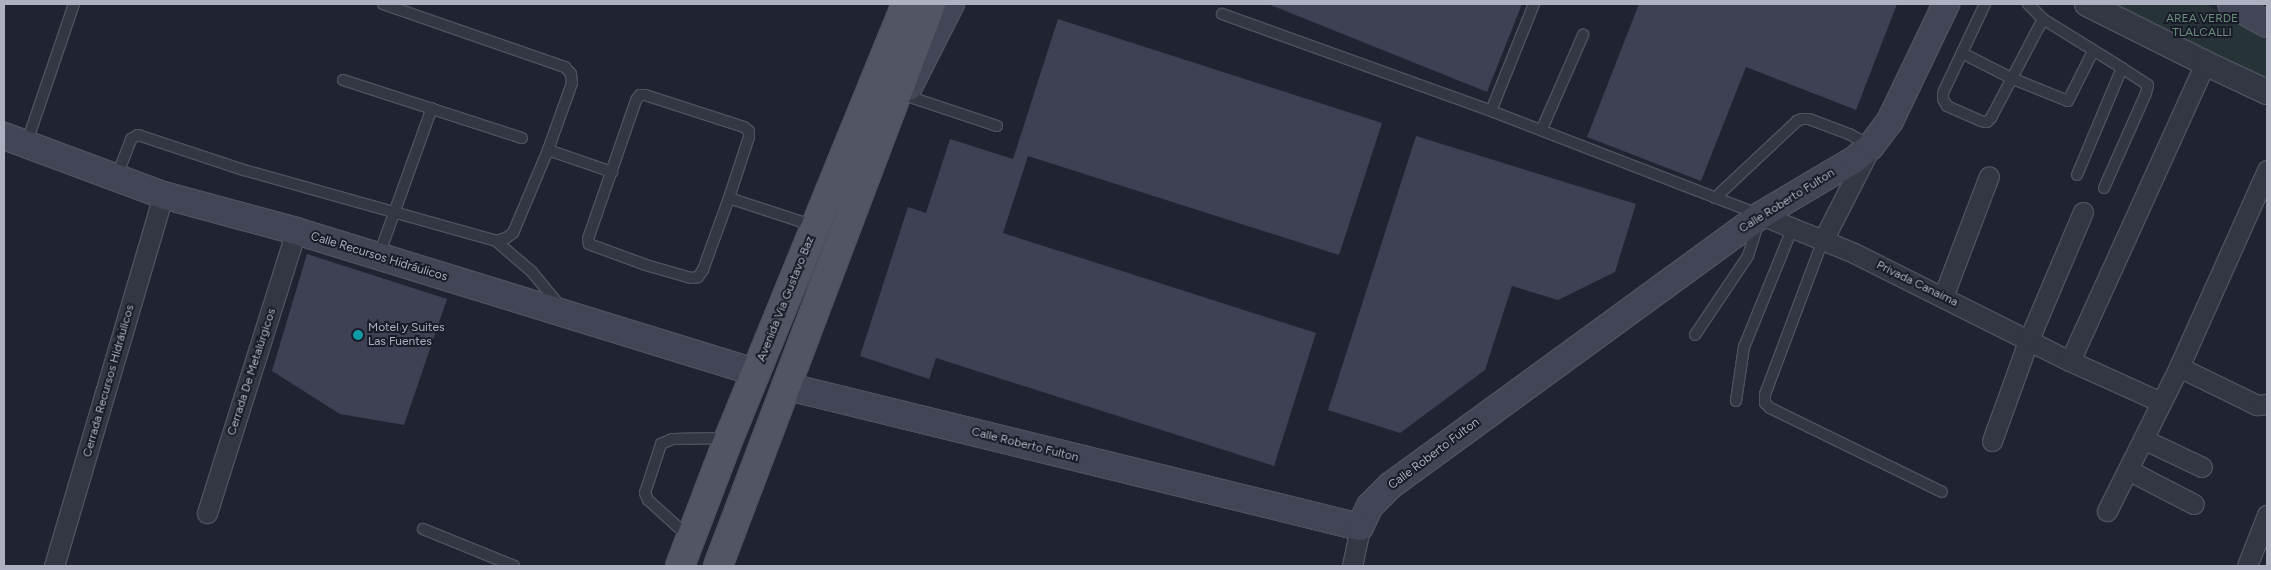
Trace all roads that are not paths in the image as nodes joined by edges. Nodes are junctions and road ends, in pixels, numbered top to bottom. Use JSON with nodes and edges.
{"nodes":[{"id":1,"x":74,"y":4,"type":"edge"},
{"id":2,"x":383,"y":4,"type":"edge"},
{"id":3,"x":901,"y":4,"type":"edge"},
{"id":4,"x":1534,"y":4,"type":"edge"},
{"id":5,"x":1946,"y":4,"type":"edge"},
{"id":6,"x":1985,"y":4,"type":"edge"},
{"id":7,"x":2028,"y":4,"type":"edge"},
{"id":8,"x":2087,"y":4,"type":"edge"},
{"id":9,"x":2231,"y":4,"type":"edge"},
{"id":10,"x":929,"y":5,"type":"edge"},
{"id":11,"x":1222,"y":14,"type":"dead end"},
{"id":12,"x":2043,"y":19,"type":"junction"},
{"id":13,"x":2267,"y":24,"type":"edge"},
{"id":14,"x":894,"y":32,"type":"junction"},
{"id":15,"x":1583,"y":34,"type":"dead end"},
{"id":16,"x":2093,"y":51,"type":"junction"},
{"id":17,"x":1962,"y":53,"type":"junction"},
{"id":18,"x":2205,"y":64,"type":"junction"},
{"id":19,"x":2122,"y":68,"type":"junction"},
{"id":20,"x":2011,"y":78,"type":"junction"},
{"id":21,"x":343,"y":80,"type":"dead end"},
{"id":22,"x":2267,"y":92,"type":"edge"},
{"id":23,"x":904,"y":95,"type":"junction"},
{"id":24,"x":432,"y":108,"type":"junction"},
{"id":25,"x":1490,"y":111,"type":"junction"},
{"id":26,"x":997,"y":126,"type":"dead end"},
{"id":27,"x":1542,"y":130,"type":"junction"},
{"id":28,"x":522,"y":138,"type":"dead end"},
{"id":29,"x":878,"y":140,"type":"junction"},
{"id":30,"x":15,"y":141,"type":"edge"},
{"id":31,"x":1871,"y":146,"type":"junction"},
{"id":32,"x":548,"y":150,"type":"junction"},
{"id":33,"x":2267,"y":170,"type":"edge"},
{"id":34,"x":612,"y":172,"type":"junction"},
{"id":35,"x":2077,"y":175,"type":"dead end"},
{"id":36,"x":1989,"y":176,"type":"dead end"},
{"id":37,"x":116,"y":179,"type":"junction"},
{"id":38,"x":2104,"y":188,"type":"dead end"},
{"id":39,"x":163,"y":195,"type":"junction"},
{"id":40,"x":729,"y":198,"type":"junction"},
{"id":41,"x":1715,"y":198,"type":"junction"},
{"id":42,"x":394,"y":212,"type":"junction"},
{"id":43,"x":2083,"y":212,"type":"dead end"},
{"id":44,"x":1762,"y":215,"type":"junction"},
{"id":45,"x":815,"y":227,"type":"junction"},
{"id":46,"x":1793,"y":227,"type":"junction"},
{"id":47,"x":296,"y":231,"type":"junction"},
{"id":48,"x":1823,"y":240,"type":"junction"},
{"id":49,"x":496,"y":241,"type":"junction"},
{"id":50,"x":379,"y":256,"type":"junction"},
{"id":51,"x":1943,"y":297,"type":"junction"},
{"id":52,"x":566,"y":313,"type":"junction"},
{"id":53,"x":1696,"y":335,"type":"dead end"},
{"id":54,"x":2029,"y":339,"type":"junction"},
{"id":55,"x":2070,"y":361,"type":"junction"},
{"id":56,"x":2179,"y":367,"type":"junction"},
{"id":57,"x":757,"y":373,"type":"junction"},
{"id":58,"x":785,"y":386,"type":"junction"},
{"id":59,"x":1736,"y":401,"type":"dead end"},
{"id":60,"x":2161,"y":402,"type":"junction"},
{"id":61,"x":2267,"y":404,"type":"edge"},
{"id":62,"x":729,"y":438,"type":"junction"},
{"id":63,"x":2143,"y":439,"type":"junction"},
{"id":64,"x":1992,"y":441,"type":"dead end"},
{"id":65,"x":2202,"y":466,"type":"dead end"},
{"id":66,"x":2128,"y":470,"type":"junction"},
{"id":67,"x":1942,"y":492,"type":"dead end"},
{"id":68,"x":2194,"y":504,"type":"dead end"},
{"id":69,"x":2107,"y":512,"type":"dead end"},
{"id":70,"x":207,"y":513,"type":"dead end"},
{"id":71,"x":2267,"y":515,"type":"edge"},
{"id":72,"x":1360,"y":527,"type":"junction"},
{"id":73,"x":422,"y":529,"type":"dead end"},
{"id":74,"x":691,"y":538,"type":"junction"},
{"id":75,"x":54,"y":566,"type":"edge"},
{"id":76,"x":514,"y":566,"type":"edge"},
{"id":77,"x":680,"y":566,"type":"edge"},
{"id":78,"x":718,"y":566,"type":"edge"},
{"id":79,"x":1352,"y":566,"type":"edge"},
{"id":80,"x":2247,"y":566,"type":"edge"}],
"edges":[{"from":1,"to":30,"type":"lane"},
{"from":2,"to":32,"type":"lane"},
{"from":3,"to":14,"type":"main road","name":"Avenida Via Gustavo Baz"},
{"from":4,"to":25,"type":"lane"},
{"from":5,"to":31,"type":"main road","name":"Calle Roberto Fulton"},
{"from":6,"to":17,"type":"lane"},
{"from":7,"to":12,"type":"lane"},
{"from":8,"to":18,"type":"street"},
{"from":9,"to":13,"type":"main road"},
{"from":10,"to":14,"type":"main road","name":"Avenida Via Gustavo Baz"},
{"from":10,"to":23,"type":"main road"},
{"from":10,"to":29,"type":"main road"},
{"from":11,"to":25,"type":"lane"},
{"from":12,"to":16,"type":"lane"},
{"from":12,"to":20,"type":"lane"},
{"from":14,"to":45,"type":"main road","name":"Avenida Via Gustavo Baz"},
{"from":15,"to":27,"type":"lane"},
{"from":16,"to":19,"type":"lane"},
{"from":16,"to":20,"type":"lane"},
{"from":17,"to":20,"type":"lane"},
{"from":17,"to":20,"type":"lane"},
{"from":18,"to":22,"type":"street"},
{"from":18,"to":55,"type":"street"},
{"from":19,"to":35,"type":"lane"},
{"from":19,"to":38,"type":"lane"},
{"from":21,"to":24,"type":"lane"},
{"from":23,"to":26,"type":"lane"},
{"from":23,"to":29,"type":"main road"},
{"from":24,"to":28,"type":"lane"},
{"from":24,"to":42,"type":"lane"},
{"from":25,"to":27,"type":"lane"},
{"from":27,"to":41,"type":"lane"},
{"from":29,"to":58,"type":"main road"},
{"from":30,"to":37,"type":"main road","name":"Calle Recursos Hidráulicos"},
{"from":31,"to":41,"type":"lane"},
{"from":31,"to":44,"type":"main road","name":"Calle Roberto Fulton"},
{"from":31,"to":48,"type":"street"},
{"from":32,"to":34,"type":"lane"},
{"from":32,"to":49,"type":"lane"},
{"from":33,"to":56,"type":"street"},
{"from":34,"to":40,"type":"lane"},
{"from":34,"to":40,"type":"lane"},
{"from":36,"to":51,"type":"street"},
{"from":37,"to":39,"type":"main road","name":"Calle Recursos Hidráulicos"},
{"from":37,"to":42,"type":"lane"},
{"from":39,"to":47,"type":"main road","name":"Calle Recursos Hidráulicos"},
{"from":39,"to":75,"type":"street","name":"Cerrada Recursos Hidráulicos"},
{"from":40,"to":45,"type":"lane"},
{"from":41,"to":44,"type":"lane"},
{"from":42,"to":49,"type":"lane"},
{"from":42,"to":50,"type":"lane"},
{"from":43,"to":54,"type":"street"},
{"from":44,"to":46,"type":"street","name":"Privada Canaima"},
{"from":44,"to":53,"type":"lane"},
{"from":44,"to":72,"type":"main road","name":"Calle Roberto Fulton"},
{"from":45,"to":57,"type":"main road","name":"Avenida Via Gustavo Baz"},
{"from":46,"to":48,"type":"street","name":"Privada Canaima"},
{"from":46,"to":59,"type":"lane"},
{"from":47,"to":50,"type":"main road","name":"Calle Recursos Hidráulicos"},
{"from":47,"to":70,"type":"street","name":"Cerrada De Metalúrgicos"},
{"from":48,"to":51,"type":"street","name":"Privada Canaima"},
{"from":48,"to":67,"type":"lane"},
{"from":49,"to":52,"type":"lane"},
{"from":50,"to":52,"type":"main road","name":"Calle Recursos Hidráulicos"},
{"from":51,"to":54,"type":"street","name":"Privada Canaima"},
{"from":52,"to":57,"type":"main road","name":"Calle Recursos Hidráulicos"},
{"from":54,"to":55,"type":"street","name":"Privada Canaima"},
{"from":54,"to":64,"type":"street"},
{"from":55,"to":60,"type":"street","name":"Privada Canaima"},
{"from":56,"to":60,"type":"street"},
{"from":56,"to":61,"type":"street"},
{"from":57,"to":62,"type":"main road","name":"Avenida Via Gustavo Baz"},
{"from":58,"to":72,"type":"main road","name":"Calle Roberto Fulton"},
{"from":58,"to":78,"type":"main road"},
{"from":60,"to":63,"type":"street"},
{"from":62,"to":74,"type":"main road","name":"Avenida Via Gustavo Baz"},
{"from":62,"to":74,"type":"lane"},
{"from":63,"to":65,"type":"street"},
{"from":63,"to":66,"type":"street"},
{"from":66,"to":68,"type":"street"},
{"from":66,"to":69,"type":"street"},
{"from":71,"to":80,"type":"street"},
{"from":72,"to":79,"type":"street"},
{"from":73,"to":76,"type":"lane"},
{"from":74,"to":77,"type":"main road","name":"Avenida Via Gustavo Baz"}]}
